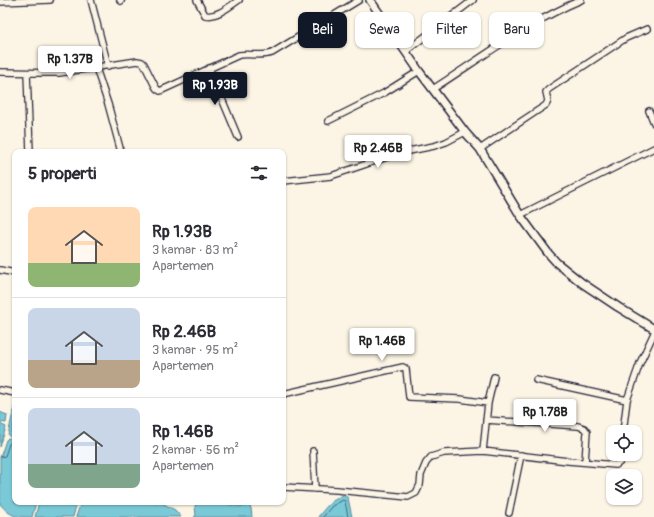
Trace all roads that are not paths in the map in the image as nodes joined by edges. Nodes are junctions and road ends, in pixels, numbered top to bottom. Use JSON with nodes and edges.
{"nodes":[{"id":1,"x":50,"y":0,"type":"edge"},
{"id":2,"x":91,"y":0,"type":"edge"},
{"id":3,"x":197,"y":0,"type":"edge"},
{"id":4,"x":239,"y":0,"type":"edge"},
{"id":5,"x":359,"y":0,"type":"edge"},
{"id":6,"x":370,"y":0,"type":"edge"},
{"id":7,"x":473,"y":0,"type":"edge"},
{"id":8,"x":581,"y":0,"type":"edge"},
{"id":9,"x":0,"y":2,"type":"edge"},
{"id":10,"x":647,"y":29,"type":"dead end"},
{"id":11,"x":406,"y":51,"type":"junction"},
{"id":12,"x":108,"y":66,"type":"junction"},
{"id":13,"x":96,"y":68,"type":"junction"},
{"id":14,"x":209,"y":68,"type":"junction"},
{"id":15,"x":419,"y":71,"type":"junction"},
{"id":16,"x":0,"y":72,"type":"edge"},
{"id":17,"x":27,"y":73,"type":"junction"},
{"id":18,"x":433,"y":89,"type":"junction"},
{"id":19,"x":649,"y":111,"type":"dead end"},
{"id":20,"x":328,"y":121,"type":"dead end"},
{"id":21,"x":654,"y":123,"type":"edge"},
{"id":22,"x":465,"y":132,"type":"junction"},
{"id":23,"x":238,"y":137,"type":"dead end"},
{"id":24,"x":654,"y":148,"type":"edge"},
{"id":25,"x":30,"y":149,"type":"edge"},
{"id":26,"x":120,"y":149,"type":"edge"},
{"id":27,"x":480,"y":149,"type":"junction"},
{"id":28,"x":286,"y":181,"type":"edge"},
{"id":29,"x":520,"y":215,"type":"junction"},
{"id":30,"x":0,"y":270,"type":"edge"},
{"id":31,"x":12,"y":272,"type":"edge"},
{"id":32,"x":653,"y":328,"type":"edge"},
{"id":33,"x":494,"y":377,"type":"dead end"},
{"id":34,"x":536,"y":380,"type":"dead end"},
{"id":35,"x":0,"y":390,"type":"edge"},
{"id":36,"x":12,"y":392,"type":"edge"},
{"id":37,"x":286,"y":393,"type":"edge"},
{"id":38,"x":627,"y":400,"type":"junction"},
{"id":39,"x":488,"y":403,"type":"junction"},
{"id":40,"x":486,"y":420,"type":"junction"},
{"id":41,"x":624,"y":425,"type":"edge"},
{"id":42,"x":313,"y":451,"type":"dead end"},
{"id":43,"x":483,"y":451,"type":"junction"},
{"id":44,"x":521,"y":455,"type":"junction"},
{"id":45,"x":620,"y":461,"type":"edge"},
{"id":46,"x":585,"y":462,"type":"junction"},
{"id":47,"x":286,"y":487,"type":"edge"},
{"id":48,"x":315,"y":489,"type":"junction"},
{"id":49,"x":509,"y":513,"type":"dead end"}],
"edges":[{"from":1,"to":9,"type":"street"},
{"from":2,"to":12,"type":"street"},
{"from":3,"to":4,"type":"street"},
{"from":5,"to":14,"type":"street"},
{"from":6,"to":11,"type":"street"},
{"from":7,"to":11,"type":"street"},
{"from":8,"to":18,"type":"street"},
{"from":10,"to":27,"type":"street"},
{"from":11,"to":15,"type":"street"},
{"from":12,"to":13,"type":"street"},
{"from":12,"to":14,"type":"street"},
{"from":13,"to":17,"type":"street"},
{"from":13,"to":26,"type":"street"},
{"from":14,"to":23,"type":"street"},
{"from":15,"to":18,"type":"street"},
{"from":15,"to":20,"type":"street"},
{"from":16,"to":17,"type":"street"},
{"from":17,"to":25,"type":"street"},
{"from":18,"to":22,"type":"street"},
{"from":19,"to":21,"type":"street"},
{"from":22,"to":27,"type":"street"},
{"from":22,"to":28,"type":"street"},
{"from":24,"to":29,"type":"street"},
{"from":27,"to":29,"type":"street"},
{"from":29,"to":32,"type":"street"},
{"from":30,"to":31,"type":"street"},
{"from":32,"to":38,"type":"street"},
{"from":33,"to":39,"type":"street"},
{"from":34,"to":38,"type":"street"},
{"from":35,"to":36,"type":"street"},
{"from":37,"to":39,"type":"street"},
{"from":38,"to":41,"type":"street"},
{"from":39,"to":40,"type":"street"},
{"from":40,"to":43,"type":"street"},
{"from":40,"to":46,"type":"street"},
{"from":42,"to":48,"type":"street"},
{"from":43,"to":44,"type":"street"},
{"from":43,"to":48,"type":"street"},
{"from":44,"to":46,"type":"street"},
{"from":44,"to":49,"type":"street"},
{"from":45,"to":46,"type":"street"},
{"from":47,"to":48,"type":"street"}]}
